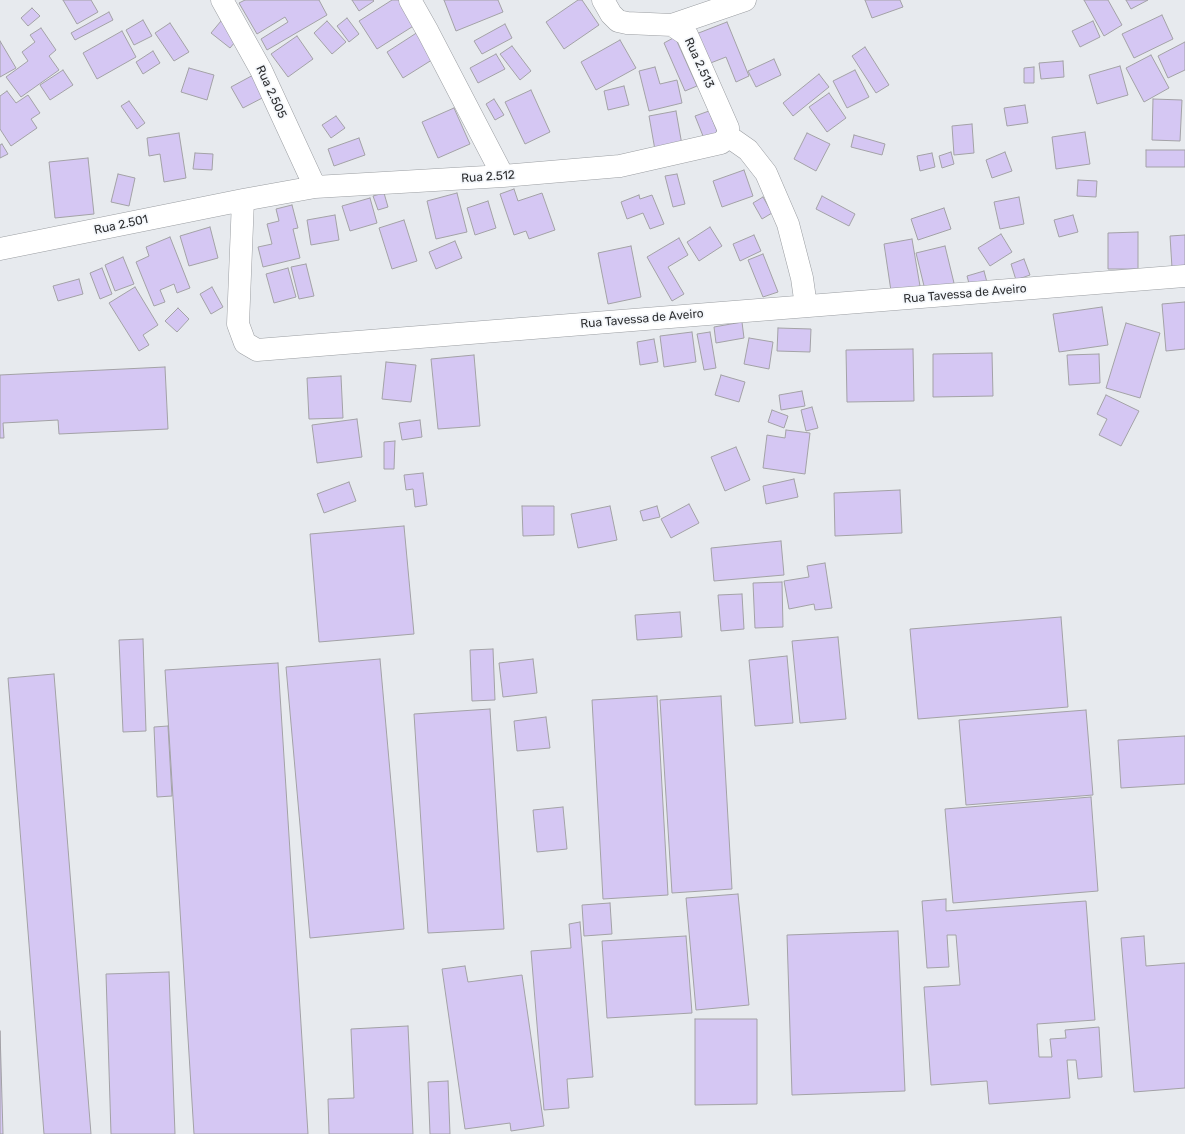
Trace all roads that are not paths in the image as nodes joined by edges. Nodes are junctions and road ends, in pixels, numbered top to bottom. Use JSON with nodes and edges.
{"nodes":[{"id":1,"x":222,"y":0,"type":"edge"},
{"id":2,"x":410,"y":0,"type":"edge"},
{"id":3,"x":603,"y":0,"type":"edge"},
{"id":4,"x":746,"y":0,"type":"edge"},
{"id":5,"x":672,"y":25,"type":"junction"},
{"id":6,"x":728,"y":136,"type":"junction"},
{"id":7,"x":502,"y":176,"type":"junction"},
{"id":8,"x":315,"y":187,"type":"junction"},
{"id":9,"x":243,"y":200,"type":"junction"},
{"id":10,"x":0,"y":249,"type":"edge"},
{"id":11,"x":1185,"y":276,"type":"edge"},
{"id":12,"x":806,"y":306,"type":"junction"}],
"edges":[{"from":1,"to":8,"type":"street","name":"Rua 2.505"},
{"from":2,"to":7,"type":"street"},
{"from":3,"to":5,"type":"street"},
{"from":4,"to":5,"type":"street"},
{"from":5,"to":6,"type":"street","name":"Rua 2.513"},
{"from":6,"to":7,"type":"street","name":"Rua 2.512"},
{"from":6,"to":12,"type":"street"},
{"from":7,"to":8,"type":"street","name":"Rua 2.512"},
{"from":8,"to":9,"type":"street","name":"Rua 2.512"},
{"from":9,"to":10,"type":"street","name":"Rua 2.501"},
{"from":9,"to":12,"type":"street","name":"Rua Tavessa de Aveiro"},
{"from":11,"to":12,"type":"street","name":"Rua Tavessa de Aveiro"}]}
